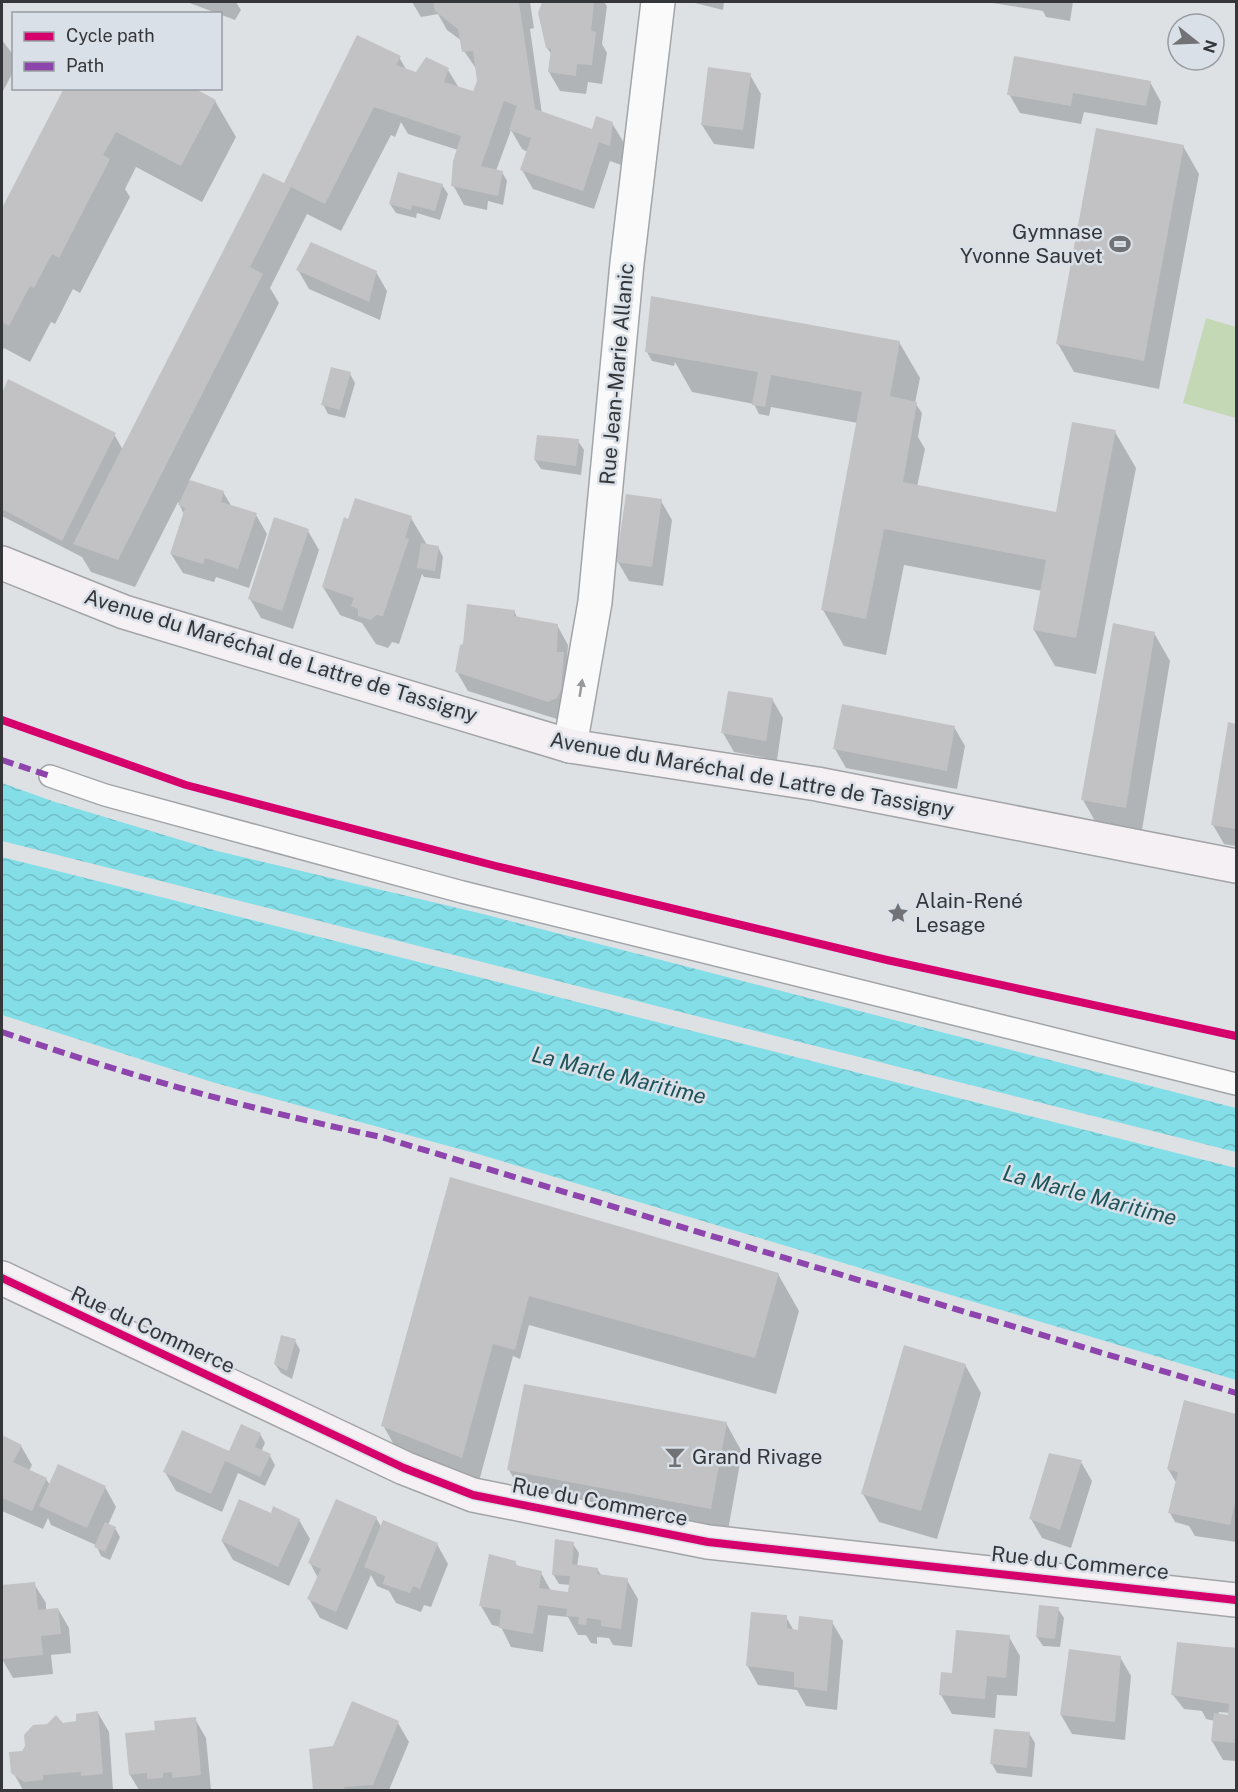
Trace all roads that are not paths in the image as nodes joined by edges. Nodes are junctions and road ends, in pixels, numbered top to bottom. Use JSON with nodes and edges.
{"nodes":[{"id":1,"x":658,"y":2,"type":"edge"},
{"id":2,"x":2,"y":563,"type":"edge"},
{"id":3,"x":570,"y":746,"type":"junction"},
{"id":4,"x":50,"y":776,"type":"dead end"},
{"id":5,"x":1236,"y":866,"type":"edge"},
{"id":6,"x":1236,"y":1084,"type":"edge"},
{"id":7,"x":2,"y":1278,"type":"edge"},
{"id":8,"x":1236,"y":1600,"type":"edge"}],
"edges":[{"from":3,"to":1,"type":"street","name":"Rue Jean-Marie Allanic","one_way":true},
{"from":2,"to":3,"type":"street","name":"Avenue du Maréchal de Lattre de Tassigny"},
{"from":3,"to":5,"type":"street","name":"Avenue du Maréchal de Lattre de Tassigny"},
{"from":4,"to":6,"type":"lane"},
{"from":7,"to":8,"type":"street","name":"Rue du Commerce"}]}
